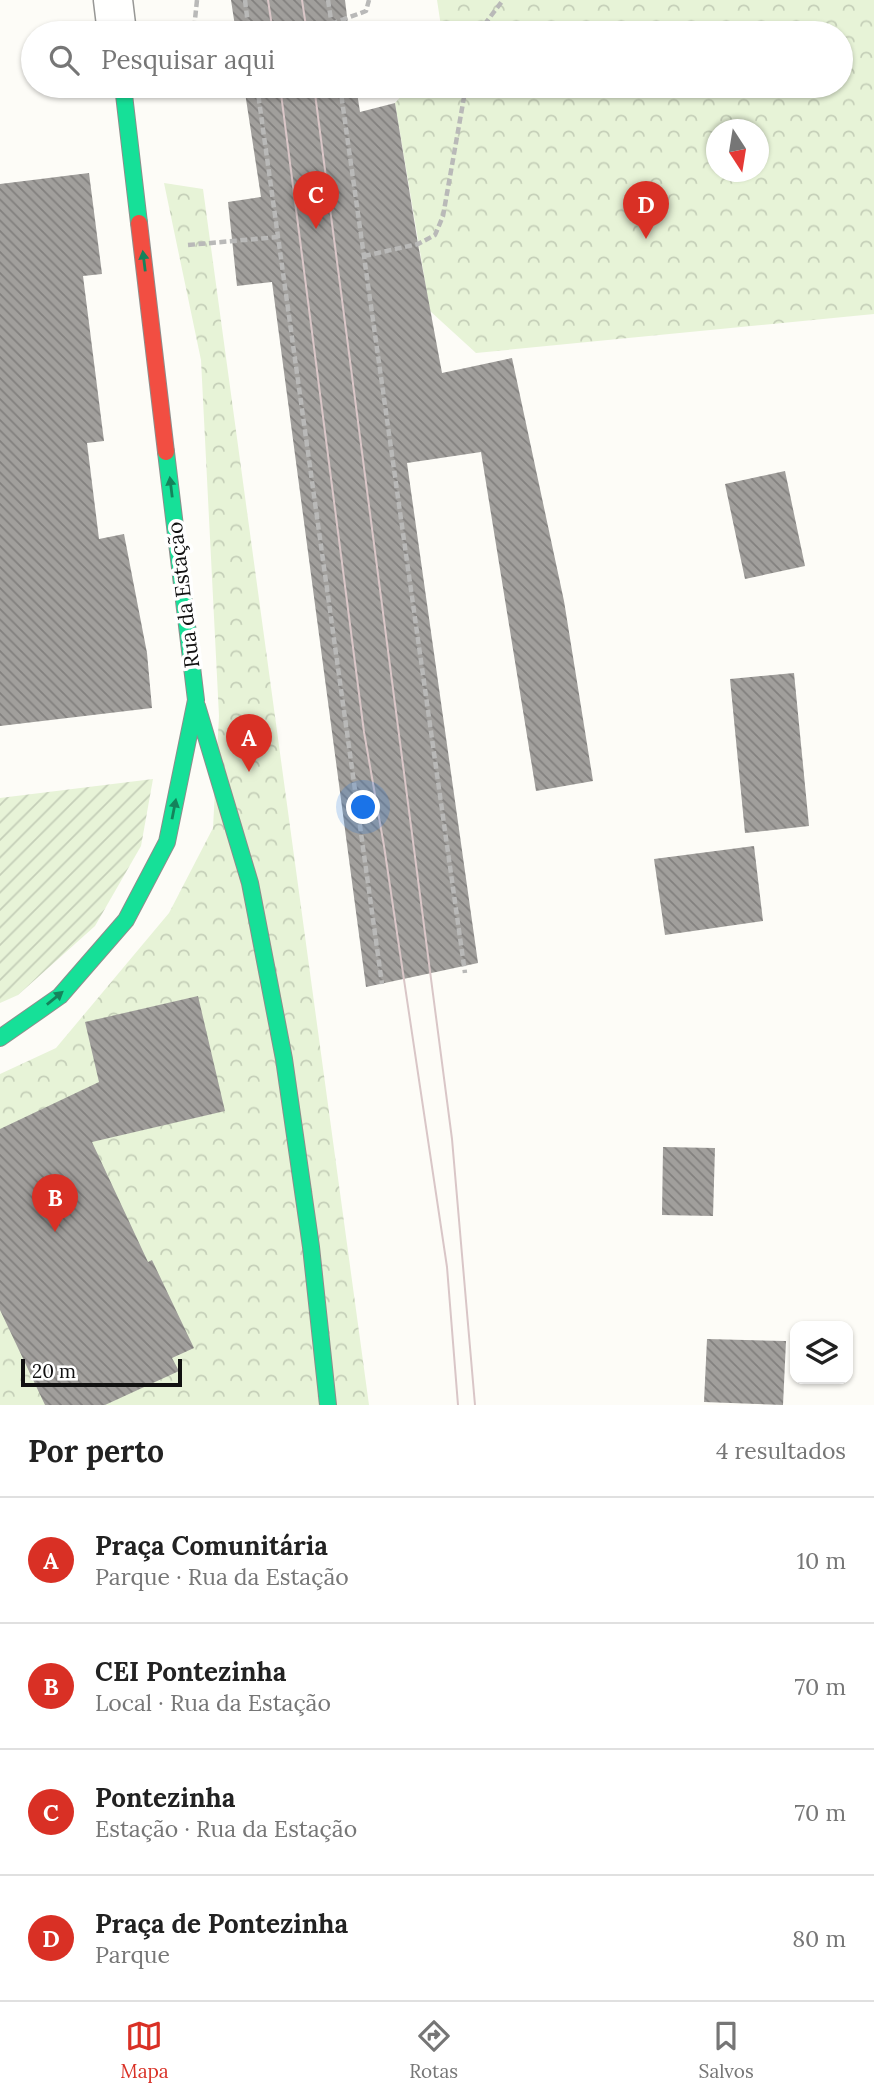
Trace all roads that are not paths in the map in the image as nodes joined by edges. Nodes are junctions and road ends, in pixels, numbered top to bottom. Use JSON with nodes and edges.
{"nodes":[{"id":1,"x":113,"y":0,"type":"edge"},
{"id":2,"x":116,"y":21,"type":"edge"},
{"id":3,"x":124,"y":98,"type":"edge"},
{"id":4,"x":196,"y":700,"type":"junction"},
{"id":5,"x":0,"y":1038,"type":"edge"},
{"id":6,"x":328,"y":1405,"type":"edge"}],
"edges":[{"from":1,"to":2,"type":"street"},
{"from":4,"to":3,"type":"street","name":"Rua da Estação","one_way":true},
{"from":5,"to":4,"type":"street","name":"Rua da Estação","one_way":true},
{"from":4,"to":6,"type":"street"}]}
